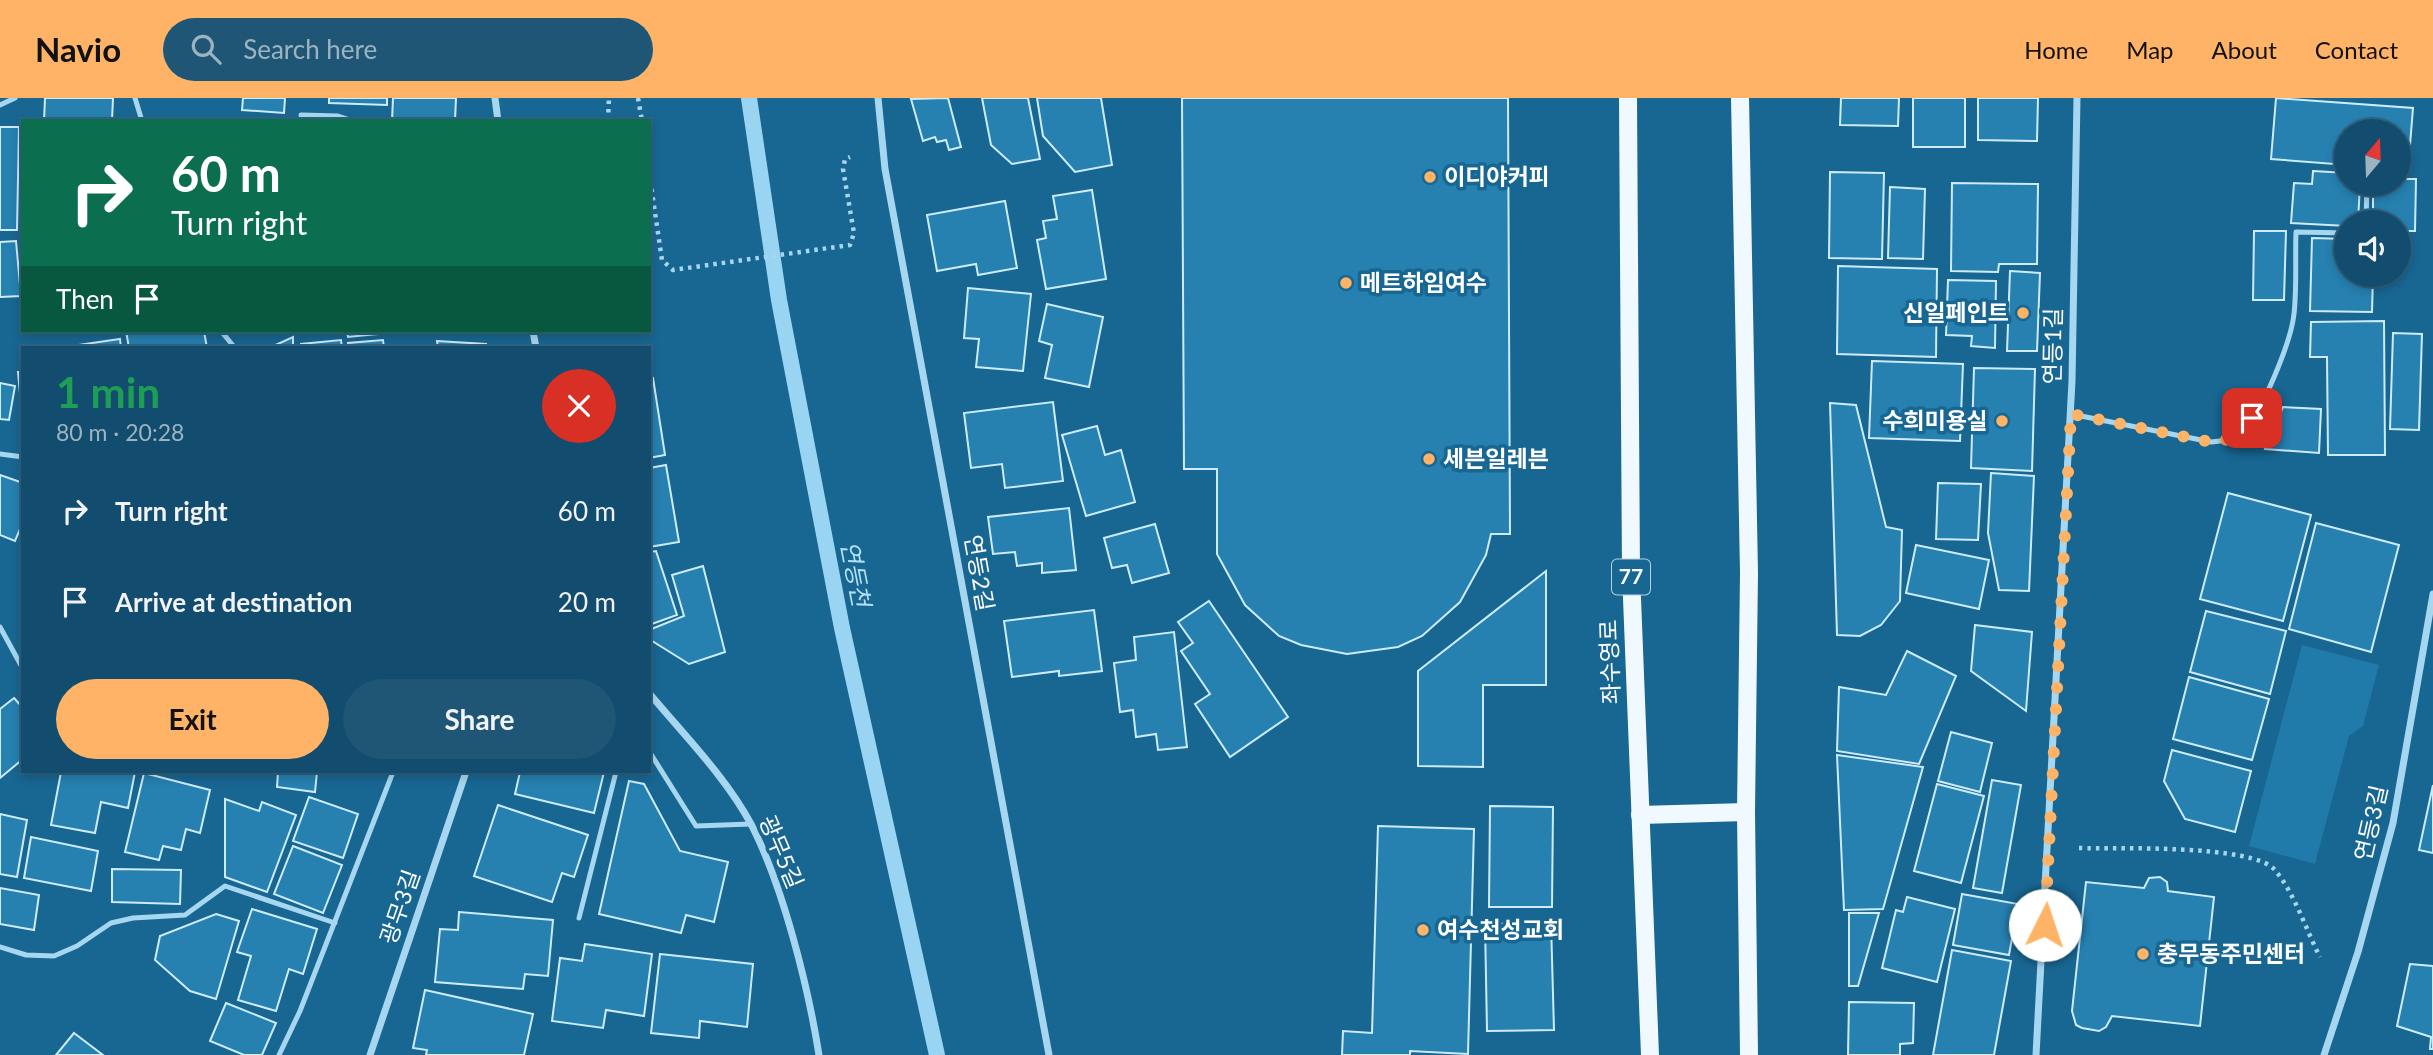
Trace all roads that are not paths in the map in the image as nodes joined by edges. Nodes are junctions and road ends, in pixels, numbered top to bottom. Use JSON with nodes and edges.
{"nodes":[{"id":1,"x":15,"y":98,"type":"edge"},
{"id":2,"x":135,"y":98,"type":"edge"},
{"id":3,"x":495,"y":98,"type":"edge"},
{"id":4,"x":877,"y":98,"type":"edge"},
{"id":5,"x":1628,"y":98,"type":"edge"},
{"id":6,"x":1740,"y":98,"type":"edge"},
{"id":7,"x":2077,"y":98,"type":"edge"},
{"id":8,"x":0,"y":105,"type":"edge"},
{"id":9,"x":302,"y":115,"type":"dead end"},
{"id":10,"x":141,"y":119,"type":"edge"},
{"id":11,"x":347,"y":119,"type":"edge"},
{"id":12,"x":498,"y":119,"type":"edge"},
{"id":13,"x":2334,"y":233,"type":"edge"},
{"id":14,"x":2071,"y":414,"type":"junction"},
{"id":15,"x":0,"y":454,"type":"edge"},
{"id":16,"x":21,"y":457,"type":"edge"},
{"id":17,"x":2433,"y":594,"type":"edge"},
{"id":18,"x":0,"y":626,"type":"edge"},
{"id":19,"x":21,"y":665,"type":"edge"},
{"id":20,"x":651,"y":695,"type":"edge"},
{"id":21,"x":651,"y":754,"type":"edge"},
{"id":22,"x":393,"y":773,"type":"edge"},
{"id":23,"x":466,"y":773,"type":"edge"},
{"id":24,"x":616,"y":773,"type":"edge"},
{"id":25,"x":1746,"y":812,"type":"junction"},
{"id":26,"x":1640,"y":815,"type":"junction"},
{"id":27,"x":751,"y":824,"type":"junction"},
{"id":28,"x":579,"y":918,"type":"dead end"},
{"id":29,"x":335,"y":923,"type":"junction"},
{"id":30,"x":0,"y":947,"type":"edge"},
{"id":31,"x":279,"y":1055,"type":"edge"},
{"id":32,"x":370,"y":1055,"type":"edge"},
{"id":33,"x":819,"y":1055,"type":"edge"},
{"id":34,"x":1049,"y":1055,"type":"edge"},
{"id":35,"x":1650,"y":1055,"type":"edge"},
{"id":36,"x":1749,"y":1055,"type":"edge"},
{"id":37,"x":2036,"y":1055,"type":"edge"},
{"id":38,"x":2325,"y":1055,"type":"edge"}],
"edges":[{"from":1,"to":8,"type":"lane"},
{"from":2,"to":10,"type":"lane"},
{"from":3,"to":12,"type":"street"},
{"from":4,"to":34,"type":"street","name":"연등2길"},
{"from":5,"to":26,"type":"main road","name":"좌수영로","number":"77"},
{"from":6,"to":25,"type":"main road"},
{"from":7,"to":14,"type":"street","name":"연등1길"},
{"from":9,"to":11,"type":"lane"},
{"from":13,"to":14,"type":"lane"},
{"from":14,"to":37,"type":"street","name":"연등1길"},
{"from":15,"to":16,"type":"lane"},
{"from":17,"to":38,"type":"street","name":"연등3길"},
{"from":18,"to":19,"type":"lane"},
{"from":20,"to":27,"type":"street","name":"광무5길"},
{"from":21,"to":27,"type":"lane"},
{"from":22,"to":29,"type":"lane"},
{"from":23,"to":32,"type":"street","name":"광무3길"},
{"from":24,"to":28,"type":"lane"},
{"from":25,"to":26,"type":"main road"},
{"from":25,"to":36,"type":"main road"},
{"from":26,"to":35,"type":"main road","name":"좌수영로","number":"77"},
{"from":27,"to":33,"type":"street","name":"광무5길"},
{"from":29,"to":30,"type":"lane"},
{"from":29,"to":31,"type":"lane"}]}
